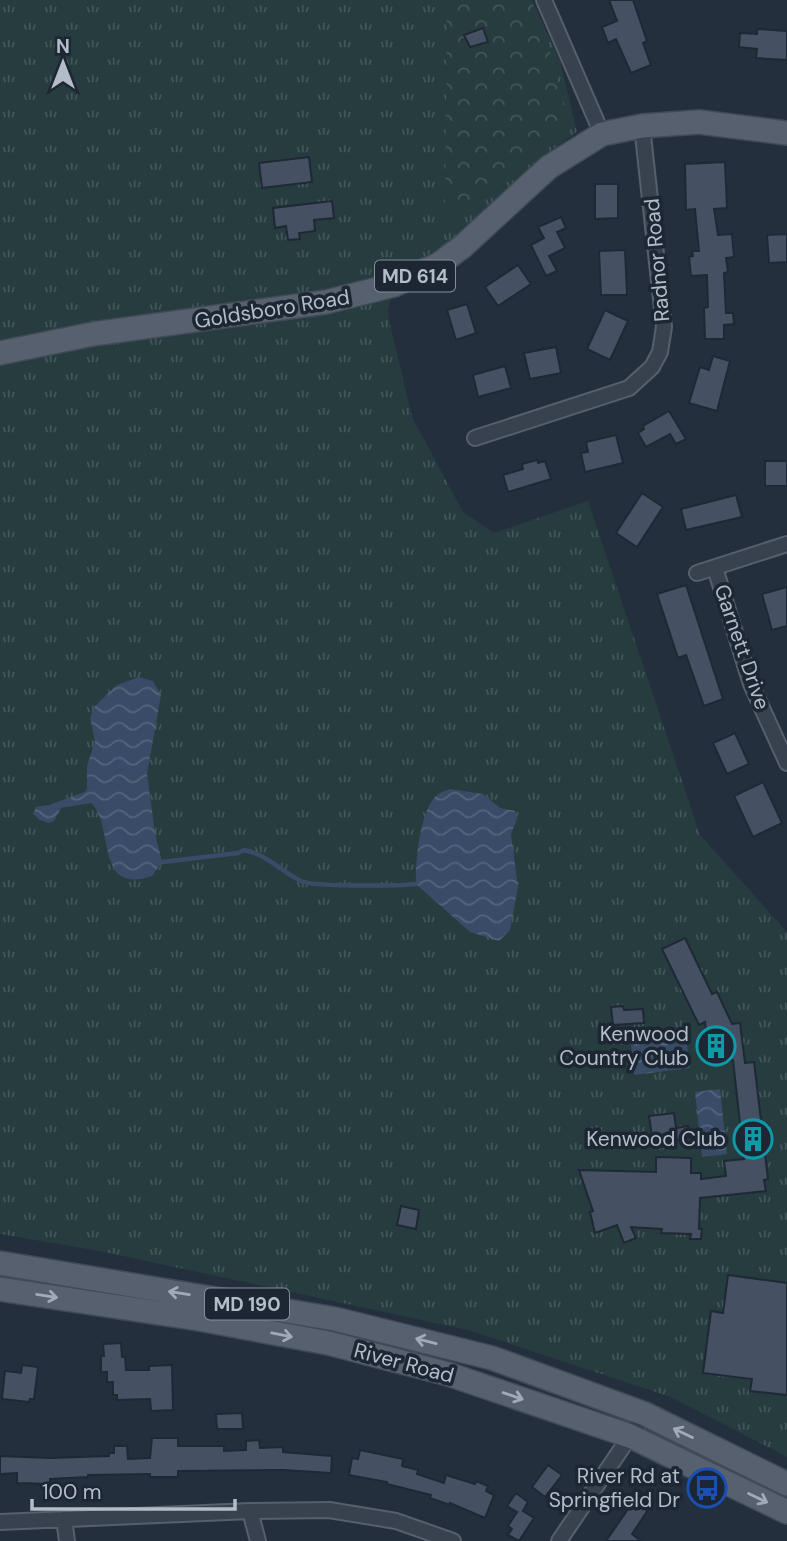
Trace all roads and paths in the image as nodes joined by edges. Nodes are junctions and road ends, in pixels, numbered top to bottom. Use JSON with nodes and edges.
{"nodes":[{"id":1,"x":544,"y":0,"type":"edge"},
{"id":2,"x":642,"y":126,"type":"junction"},
{"id":3,"x":787,"y":133,"type":"edge"},
{"id":4,"x":602,"y":134,"type":"junction"},
{"id":5,"x":0,"y":353,"type":"edge"},
{"id":6,"x":475,"y":438,"type":"dead end"},
{"id":7,"x":787,"y":544,"type":"edge"},
{"id":8,"x":715,"y":568,"type":"junction"},
{"id":9,"x":696,"y":573,"type":"dead end"},
{"id":10,"x":787,"y":763,"type":"edge"},
{"id":11,"x":0,"y":1263,"type":"edge"},
{"id":12,"x":0,"y":1289,"type":"edge"},
{"id":13,"x":645,"y":1414,"type":"junction"},
{"id":14,"x":630,"y":1436,"type":"junction"},
{"id":15,"x":787,"y":1484,"type":"edge"},
{"id":16,"x":250,"y":1511,"type":"junction"},
{"id":17,"x":787,"y":1512,"type":"edge"},
{"id":18,"x":64,"y":1519,"type":"junction"},
{"id":19,"x":0,"y":1522,"type":"edge"},
{"id":20,"x":67,"y":1541,"type":"edge"},
{"id":21,"x":258,"y":1541,"type":"edge"},
{"id":22,"x":453,"y":1541,"type":"edge"},
{"id":23,"x":559,"y":1541,"type":"edge"}],
"edges":[{"from":1,"to":4,"type":"street"},
{"from":2,"to":3,"type":"main road","name":"Goldsboro Road","number":"MD 614"},
{"from":2,"to":4,"type":"main road","name":"Goldsboro Road","number":"MD 614"},
{"from":2,"to":6,"type":"street","name":"Radnor Road"},
{"from":4,"to":5,"type":"main road","name":"Goldsboro Road","number":"MD 614"},
{"from":7,"to":8,"type":"street"},
{"from":8,"to":9,"type":"street"},
{"from":8,"to":10,"type":"street","name":"Garnett Drive"},
{"from":13,"to":11,"type":"main road","name":"River Road","number":"MD 190","one_way":true},
{"from":12,"to":14,"type":"main road","name":"River Road","number":"MD 190","one_way":true},
{"from":13,"to":14,"type":"street"},
{"from":15,"to":13,"type":"main road","name":"River Road","number":"MD 190","one_way":true},
{"from":14,"to":17,"type":"main road","name":"River Road","number":"MD 190","one_way":true},
{"from":14,"to":23,"type":"street"},
{"from":16,"to":18,"type":"street"},
{"from":16,"to":21,"type":"street"},
{"from":16,"to":22,"type":"street"},
{"from":18,"to":19,"type":"street"},
{"from":18,"to":20,"type":"street"}]}
